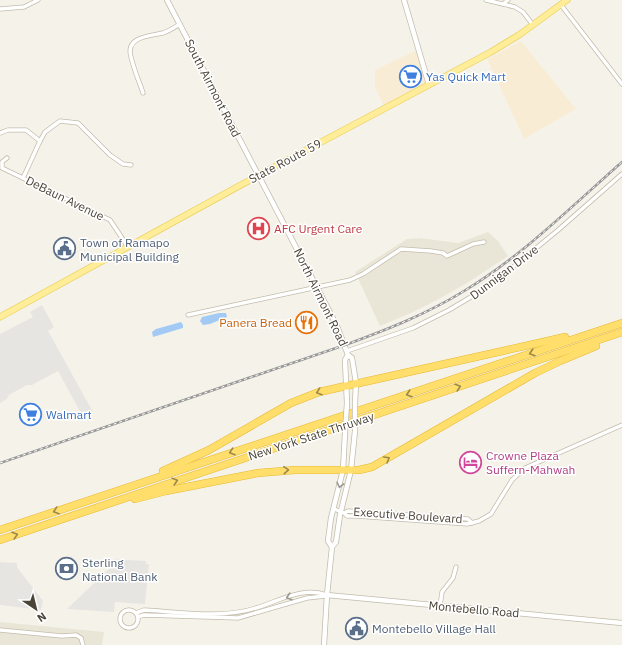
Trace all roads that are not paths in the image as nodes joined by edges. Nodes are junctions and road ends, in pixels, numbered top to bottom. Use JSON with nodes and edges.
{"nodes":[{"id":1,"x":38,"y":0,"type":"edge"},
{"id":2,"x":167,"y":0,"type":"edge"},
{"id":3,"x":404,"y":0,"type":"edge"},
{"id":4,"x":486,"y":0,"type":"edge"},
{"id":5,"x":508,"y":0,"type":"edge"},
{"id":6,"x":567,"y":0,"type":"edge"},
{"id":7,"x":503,"y":4,"type":"junction"},
{"id":8,"x":561,"y":5,"type":"junction"},
{"id":9,"x":0,"y":9,"type":"edge"},
{"id":10,"x":180,"y":24,"type":"junction"},
{"id":11,"x":533,"y":25,"type":"junction"},
{"id":12,"x":429,"y":84,"type":"junction"},
{"id":13,"x":622,"y":84,"type":"edge"},
{"id":14,"x":143,"y":93,"type":"dead end"},
{"id":15,"x":0,"y":133,"type":"edge"},
{"id":16,"x":40,"y":141,"type":"junction"},
{"id":17,"x":7,"y":158,"type":"dead end"},
{"id":18,"x":131,"y":165,"type":"dead end"},
{"id":19,"x":622,"y":174,"type":"edge"},
{"id":20,"x":259,"y":175,"type":"junction"},
{"id":21,"x":23,"y":178,"type":"junction"},
{"id":22,"x":484,"y":242,"type":"dead end"},
{"id":23,"x":128,"y":247,"type":"junction"},
{"id":24,"x":317,"y":287,"type":"junction"},
{"id":25,"x":188,"y":315,"type":"dead end"},
{"id":26,"x":0,"y":317,"type":"edge"},
{"id":27,"x":622,"y":322,"type":"edge"},
{"id":28,"x":622,"y":332,"type":"edge"},
{"id":29,"x":622,"y":336,"type":"edge"},
{"id":30,"x":348,"y":353,"type":"junction"},
{"id":31,"x":356,"y":383,"type":"junction"},
{"id":32,"x":347,"y":385,"type":"junction"},
{"id":33,"x":622,"y":425,"type":"edge"},
{"id":34,"x":347,"y":470,"type":"junction"},
{"id":35,"x":69,"y":507,"type":"junction"},
{"id":36,"x":334,"y":510,"type":"junction"},
{"id":37,"x":343,"y":512,"type":"junction"},
{"id":38,"x":72,"y":516,"type":"junction"},
{"id":39,"x":0,"y":530,"type":"edge"},
{"id":40,"x":0,"y":540,"type":"edge"},
{"id":41,"x":332,"y":547,"type":"junction"},
{"id":42,"x":456,"y":567,"type":"dead end"},
{"id":43,"x":327,"y":596,"type":"junction"},
{"id":44,"x":272,"y":605,"type":"junction"},
{"id":45,"x":440,"y":606,"type":"junction"},
{"id":46,"x":238,"y":613,"type":"junction"},
{"id":47,"x":178,"y":614,"type":"junction"},
{"id":48,"x":137,"y":615,"type":"junction"},
{"id":49,"x":238,"y":618,"type":"junction"},
{"id":50,"x":622,"y":623,"type":"edge"},
{"id":51,"x":0,"y":630,"type":"edge"},
{"id":52,"x":83,"y":645,"type":"edge"},
{"id":53,"x":324,"y":645,"type":"edge"}],
"edges":[{"from":1,"to":9,"type":"street"},
{"from":2,"to":10,"type":"street","name":"South Airmont Road"},
{"from":3,"to":12,"type":"street"},
{"from":4,"to":7,"type":"street"},
{"from":5,"to":7,"type":"street"},
{"from":6,"to":8,"type":"main road","name":"State Route 59"},
{"from":7,"to":11,"type":"street"},
{"from":8,"to":11,"type":"main road","name":"State Route 59"},
{"from":8,"to":13,"type":"street"},
{"from":10,"to":14,"type":"street"},
{"from":10,"to":20,"type":"street","name":"South Airmont Road"},
{"from":11,"to":12,"type":"main road","name":"State Route 59"},
{"from":12,"to":20,"type":"main road","name":"State Route 59"},
{"from":15,"to":16,"type":"street"},
{"from":16,"to":18,"type":"street"},
{"from":16,"to":21,"type":"street"},
{"from":17,"to":21,"type":"street","name":"DeBaun Avenue"},
{"from":19,"to":30,"type":"street","name":"Dunnigan Drive"},
{"from":20,"to":23,"type":"main road","name":"State Route 59"},
{"from":20,"to":24,"type":"street","name":"North Airmont Road"},
{"from":21,"to":23,"type":"street","name":"DeBaun Avenue"},
{"from":22,"to":24,"type":"street"},
{"from":23,"to":26,"type":"main road","name":"State Route 59"},
{"from":24,"to":25,"type":"street"},
{"from":24,"to":30,"type":"street","name":"North Airmont Road"},
{"from":27,"to":31,"type":"highway"},
{"from":27,"to":35,"type":"highway","name":"New York State Thruway","one_way":true},
{"from":38,"to":28,"type":"highway","name":"New York State Thruway","one_way":true},
{"from":34,"to":29,"type":"highway","one_way":true},
{"from":30,"to":31,"type":"street","name":"North Airmont Road"},
{"from":30,"to":32,"type":"street","name":"North Airmont Road"},
{"from":31,"to":32,"type":"highway"},
{"from":31,"to":34,"type":"street","name":"North Airmont Road","bridge":true},
{"from":32,"to":34,"type":"street","name":"North Airmont Road","bridge":true},
{"from":32,"to":35,"type":"highway","one_way":true},
{"from":33,"to":37,"type":"street","name":"Executive Boulevard"},
{"from":34,"to":36,"type":"street","name":"North Airmont Road","one_way":true},
{"from":34,"to":37,"type":"street","name":"North Airmont Road"},
{"from":38,"to":34,"type":"highway","one_way":true},
{"from":35,"to":39,"type":"highway","name":"New York State Thruway","one_way":true},
{"from":36,"to":37,"type":"street","name":"Executive Boulevard"},
{"from":36,"to":41,"type":"street","name":"North Airmont Road"},
{"from":37,"to":41,"type":"street","name":"North Airmont Road"},
{"from":40,"to":38,"type":"highway","name":"New York State Thruway","one_way":true},
{"from":41,"to":43,"type":"street","name":"North Airmont Road"},
{"from":42,"to":45,"type":"street"},
{"from":43,"to":44,"type":"street"},
{"from":43,"to":45,"type":"street","name":"Montebello Road"},
{"from":43,"to":53,"type":"street","name":"North Airmont Road"},
{"from":44,"to":46,"type":"street"},
{"from":44,"to":49,"type":"street"},
{"from":45,"to":50,"type":"street","name":"Montebello Road"},
{"from":46,"to":47,"type":"street"},
{"from":46,"to":49,"type":"street"},
{"from":47,"to":48,"type":"street"},
{"from":47,"to":49,"type":"street"},
{"from":48,"to":48,"type":"street"},
{"from":51,"to":52,"type":"street"}]}
